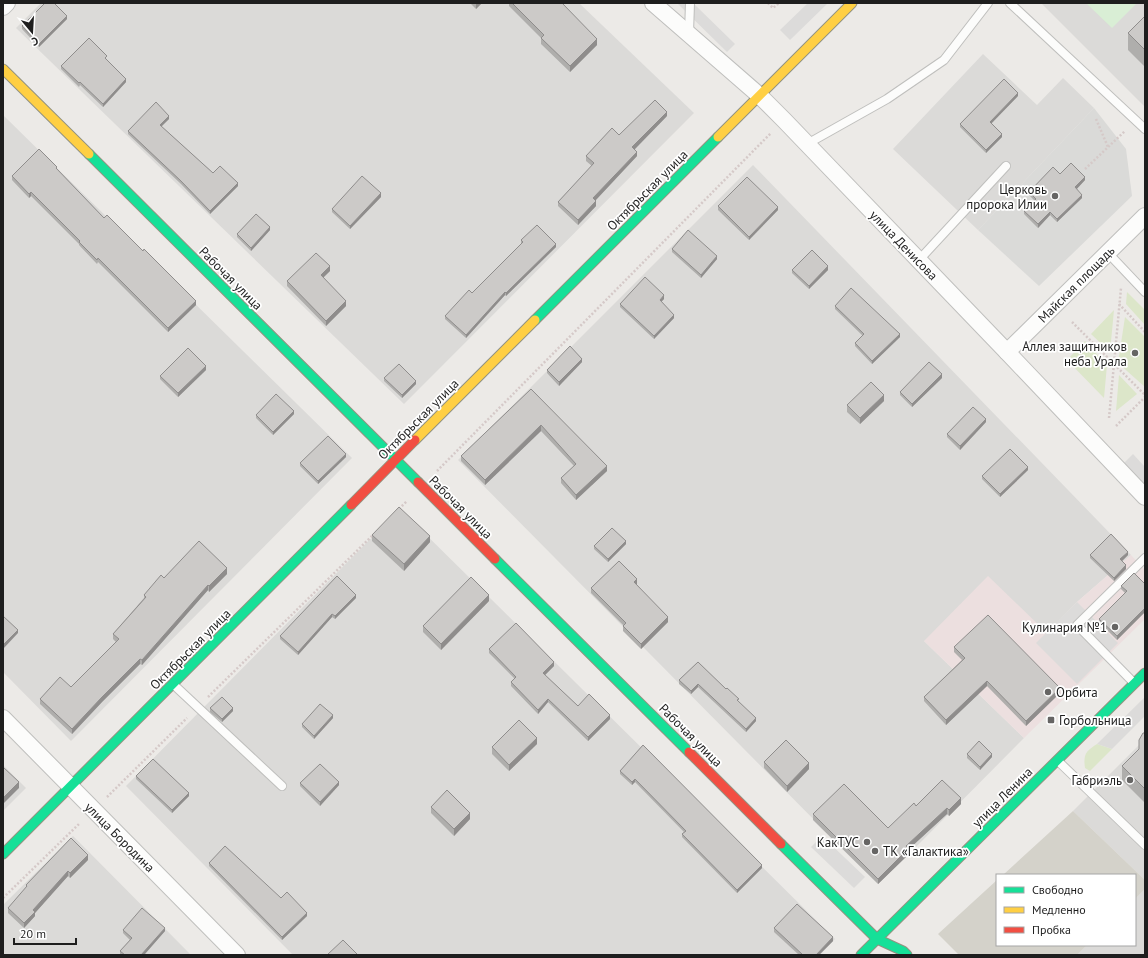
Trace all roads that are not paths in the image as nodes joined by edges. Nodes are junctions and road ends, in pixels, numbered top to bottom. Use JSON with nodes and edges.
{"nodes":[{"id":1,"x":7,"y":3,"type":"edge"},
{"id":2,"x":653,"y":3,"type":"edge"},
{"id":3,"x":690,"y":3,"type":"edge"},
{"id":4,"x":852,"y":3,"type":"edge"},
{"id":5,"x":988,"y":3,"type":"edge"},
{"id":6,"x":1010,"y":3,"type":"edge"},
{"id":7,"x":3,"y":7,"type":"edge"},
{"id":8,"x":688,"y":34,"type":"junction"},
{"id":9,"x":3,"y":69,"type":"edge"},
{"id":10,"x":760,"y":96,"type":"junction"},
{"id":11,"x":1145,"y":129,"type":"edge"},
{"id":12,"x":808,"y":144,"type":"junction"},
{"id":13,"x":1006,"y":166,"type":"dead end"},
{"id":14,"x":1145,"y":216,"type":"edge"},
{"id":15,"x":1108,"y":253,"type":"junction"},
{"id":16,"x":919,"y":260,"type":"junction"},
{"id":17,"x":1145,"y":292,"type":"edge"},
{"id":18,"x":1007,"y":352,"type":"junction"},
{"id":19,"x":395,"y":460,"type":"junction"},
{"id":20,"x":1145,"y":497,"type":"edge"},
{"id":21,"x":1145,"y":558,"type":"edge"},
{"id":22,"x":1145,"y":673,"type":"edge"},
{"id":23,"x":174,"y":684,"type":"junction"},
{"id":24,"x":1135,"y":684,"type":"junction"},
{"id":25,"x":3,"y":718,"type":"edge"},
{"id":26,"x":1057,"y":761,"type":"junction"},
{"id":27,"x":282,"y":786,"type":"dead end"},
{"id":28,"x":71,"y":787,"type":"junction"},
{"id":29,"x":1145,"y":845,"type":"edge"},
{"id":30,"x":3,"y":854,"type":"edge"},
{"id":31,"x":877,"y":939,"type":"junction"},
{"id":32,"x":237,"y":955,"type":"edge"},
{"id":33,"x":861,"y":955,"type":"edge"},
{"id":34,"x":906,"y":955,"type":"edge"}],
"edges":[{"from":1,"to":7,"type":"street"},
{"from":2,"to":8,"type":"street","name":"улица Денисова"},
{"from":3,"to":8,"type":"lane"},
{"from":4,"to":10,"type":"street","name":"Октябрьская улица"},
{"from":5,"to":12,"type":"lane"},
{"from":6,"to":11,"type":"lane"},
{"from":8,"to":10,"type":"street","name":"улица Денисова"},
{"from":9,"to":19,"type":"street","name":"Рабочая улица"},
{"from":10,"to":12,"type":"street","name":"улица Денисова"},
{"from":10,"to":19,"type":"street","name":"Октябрьская улица"},
{"from":12,"to":16,"type":"street","name":"улица Денисова"},
{"from":13,"to":16,"type":"lane"},
{"from":14,"to":15,"type":"street","name":"Майская площадь"},
{"from":15,"to":17,"type":"lane"},
{"from":15,"to":18,"type":"street","name":"Майская площадь"},
{"from":16,"to":18,"type":"street","name":"улица Денисова"},
{"from":18,"to":20,"type":"street","name":"улица Денисова"},
{"from":19,"to":23,"type":"street","name":"Октябрьская улица"},
{"from":19,"to":31,"type":"street","name":"Рабочая улица"},
{"from":21,"to":24,"type":"lane"},
{"from":22,"to":24,"type":"street","name":"улица Ленина"},
{"from":23,"to":27,"type":"lane"},
{"from":23,"to":28,"type":"street","name":"Октябрьская улица"},
{"from":24,"to":26,"type":"street","name":"улица Ленина"},
{"from":25,"to":28,"type":"street","name":"улица Бородина"},
{"from":26,"to":29,"type":"lane"},
{"from":26,"to":31,"type":"street","name":"улица Ленина"},
{"from":28,"to":30,"type":"street","name":"Октябрьская улица"},
{"from":28,"to":32,"type":"street","name":"улица Бородина"},
{"from":31,"to":33,"type":"street","name":"улица Ленина"},
{"from":31,"to":34,"type":"street","name":"Рабочая улица"}]}
